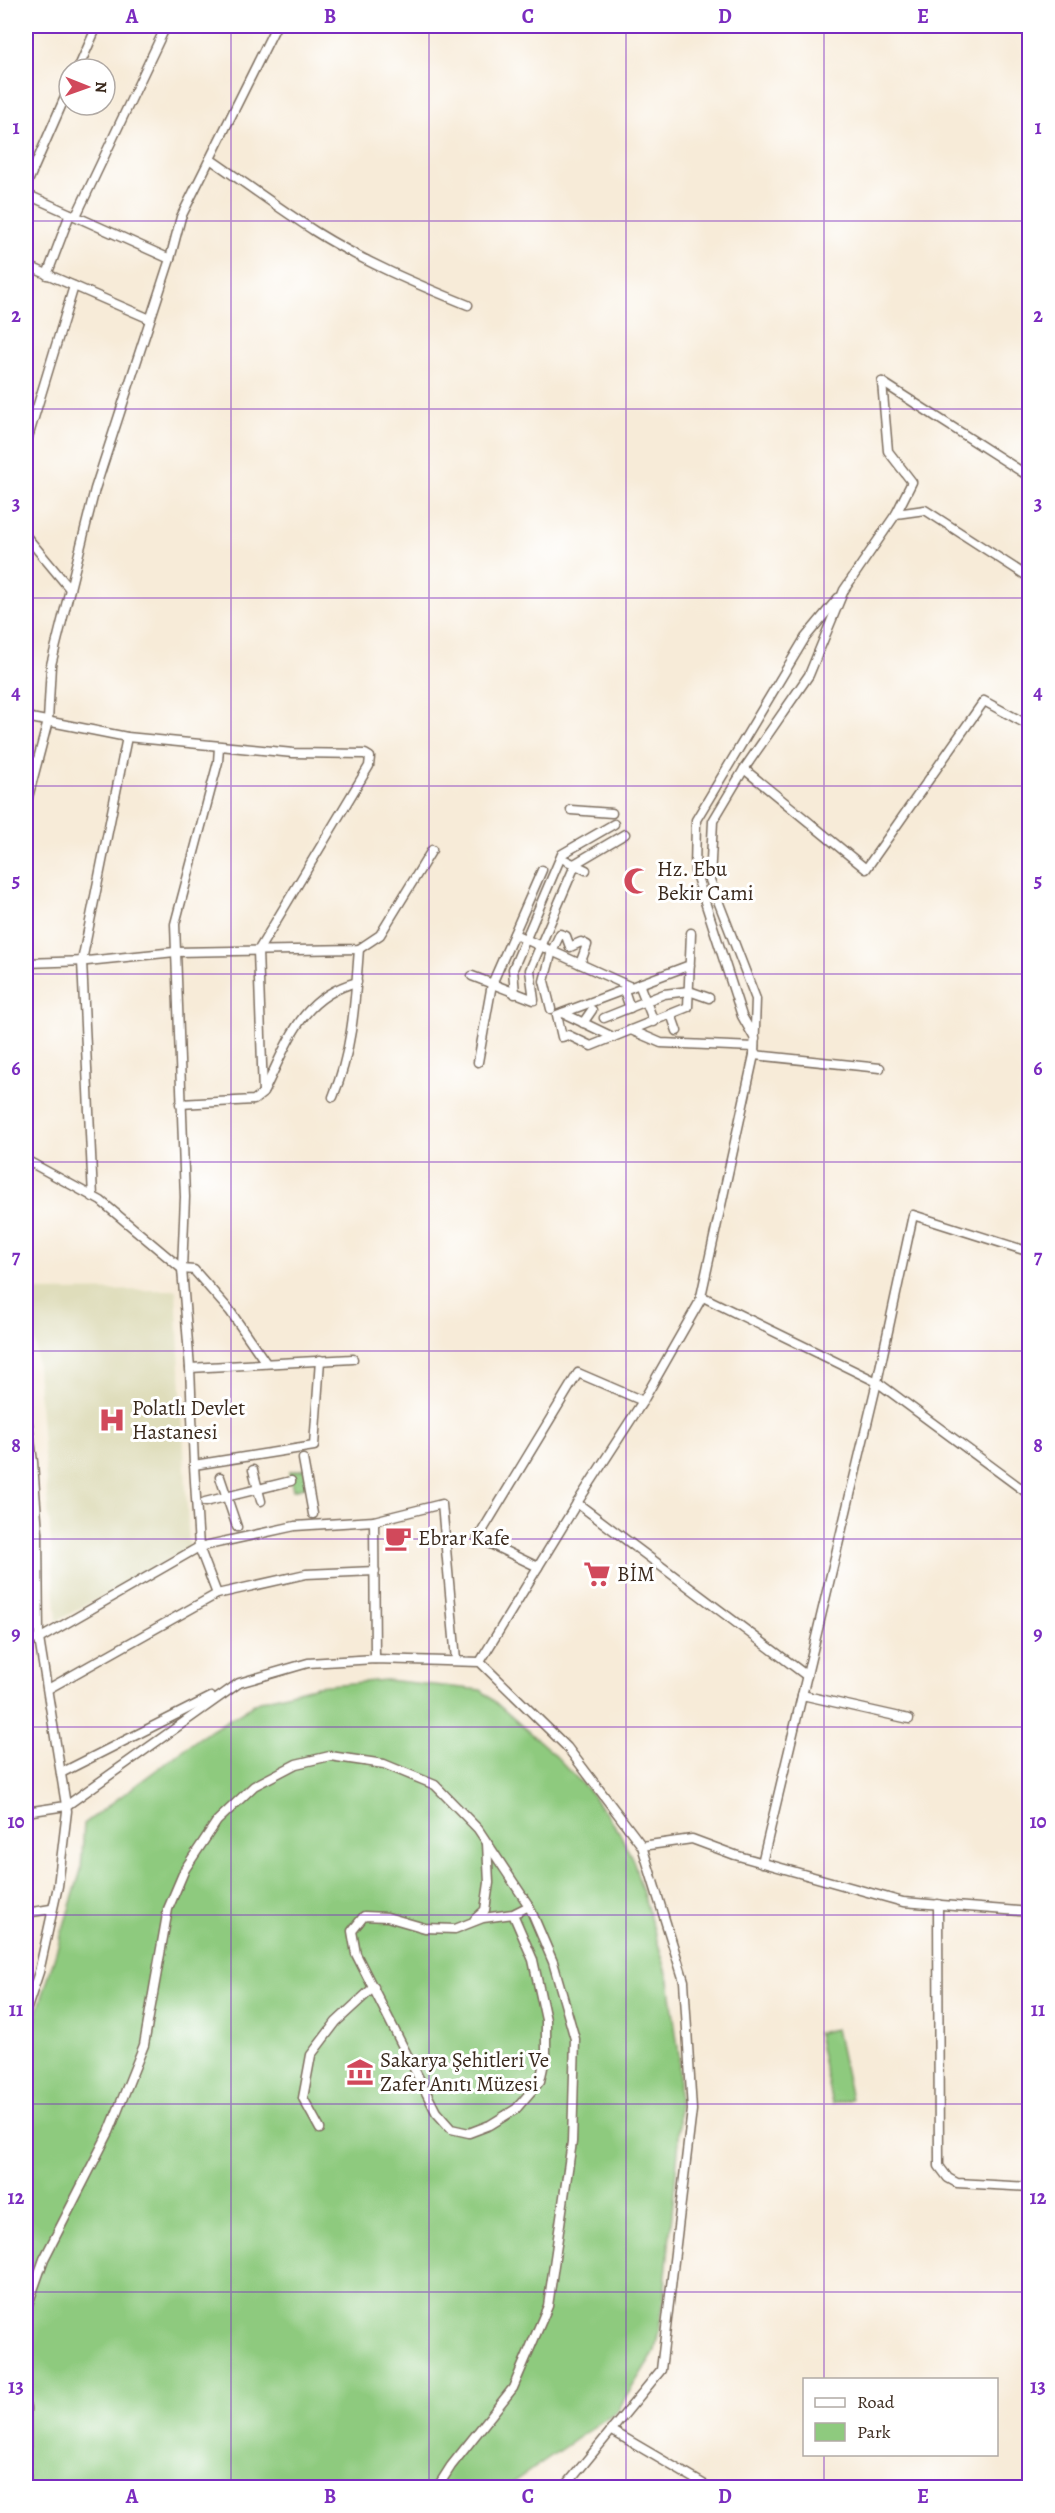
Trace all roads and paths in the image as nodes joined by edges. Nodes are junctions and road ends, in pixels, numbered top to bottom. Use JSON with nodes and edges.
{"nodes":[{"id":1,"x":97,"y":26,"type":"edge"},
{"id":2,"x":166,"y":26,"type":"edge"},
{"id":3,"x":276,"y":26,"type":"edge"},
{"id":4,"x":83,"y":57,"type":"edge"},
{"id":5,"x":57,"y":115,"type":"edge"},
{"id":6,"x":210,"y":159,"type":"junction"},
{"id":7,"x":26,"y":186,"type":"edge"},
{"id":8,"x":26,"y":194,"type":"edge"},
{"id":9,"x":73,"y":215,"type":"junction"},
{"id":10,"x":170,"y":258,"type":"junction"},
{"id":11,"x":26,"y":266,"type":"edge"},
{"id":12,"x":47,"y":275,"type":"junction"},
{"id":13,"x":74,"y":286,"type":"junction"},
{"id":14,"x":468,"y":305,"type":"dead end"},
{"id":15,"x":150,"y":319,"type":"junction"},
{"id":16,"x":26,"y":444,"type":"edge"},
{"id":17,"x":1029,"y":477,"type":"edge"},
{"id":18,"x":896,"y":514,"type":"junction"},
{"id":19,"x":26,"y":536,"type":"edge"},
{"id":20,"x":1029,"y":578,"type":"edge"},
{"id":21,"x":70,"y":589,"type":"junction"},
{"id":22,"x":844,"y":590,"type":"junction"},
{"id":23,"x":26,"y":717,"type":"edge"},
{"id":24,"x":48,"y":721,"type":"junction"},
{"id":25,"x":1029,"y":726,"type":"edge"},
{"id":26,"x":127,"y":737,"type":"junction"},
{"id":27,"x":219,"y":747,"type":"junction"},
{"id":28,"x":744,"y":769,"type":"junction"},
{"id":29,"x":26,"y":805,"type":"edge"},
{"id":30,"x":571,"y":810,"type":"dead end"},
{"id":31,"x":612,"y":813,"type":"dead end"},
{"id":32,"x":614,"y":824,"type":"dead end"},
{"id":33,"x":625,"y":834,"type":"dead end"},
{"id":34,"x":432,"y":850,"type":"dead end"},
{"id":35,"x":561,"y":858,"type":"junction"},
{"id":36,"x":575,"y":865,"type":"junction"},
{"id":37,"x":542,"y":870,"type":"dead end"},
{"id":38,"x":586,"y":870,"type":"dead end"},
{"id":39,"x":691,"y":933,"type":"dead end"},
{"id":40,"x":514,"y":934,"type":"junction"},
{"id":41,"x":526,"y":939,"type":"junction"},
{"id":42,"x":540,"y":946,"type":"junction"},
{"id":43,"x":570,"y":946,"type":"junction"},
{"id":44,"x":359,"y":949,"type":"junction"},
{"id":45,"x":258,"y":951,"type":"junction"},
{"id":46,"x":552,"y":951,"type":"junction"},
{"id":47,"x":175,"y":952,"type":"junction"},
{"id":48,"x":565,"y":957,"type":"junction"},
{"id":49,"x":82,"y":961,"type":"junction"},
{"id":50,"x":26,"y":963,"type":"edge"},
{"id":51,"x":580,"y":964,"type":"junction"},
{"id":52,"x":690,"y":965,"type":"junction"},
{"id":53,"x":472,"y":976,"type":"dead end"},
{"id":54,"x":357,"y":982,"type":"junction"},
{"id":55,"x":492,"y":984,"type":"junction"},
{"id":56,"x":631,"y":987,"type":"junction"},
{"id":57,"x":689,"y":991,"type":"junction"},
{"id":58,"x":515,"y":993,"type":"junction"},
{"id":59,"x":709,"y":998,"type":"dead end"},
{"id":60,"x":646,"y":1002,"type":"junction"},
{"id":61,"x":630,"y":1008,"type":"junction"},
{"id":62,"x":551,"y":1009,"type":"dead end"},
{"id":63,"x":592,"y":1010,"type":"dead end"},
{"id":64,"x":563,"y":1013,"type":"junction"},
{"id":65,"x":671,"y":1014,"type":"junction"},
{"id":66,"x":605,"y":1016,"type":"junction"},
{"id":67,"x":653,"y":1022,"type":"junction"},
{"id":68,"x":583,"y":1023,"type":"junction"},
{"id":69,"x":594,"y":1028,"type":"junction"},
{"id":70,"x":631,"y":1030,"type":"junction"},
{"id":71,"x":677,"y":1031,"type":"dead end"},
{"id":72,"x":603,"y":1033,"type":"junction"},
{"id":73,"x":613,"y":1037,"type":"junction"},
{"id":74,"x":754,"y":1047,"type":"junction"},
{"id":75,"x":478,"y":1062,"type":"dead end"},
{"id":76,"x":880,"y":1068,"type":"dead end"},
{"id":77,"x":263,"y":1093,"type":"junction"},
{"id":78,"x":333,"y":1097,"type":"dead end"},
{"id":79,"x":180,"y":1104,"type":"junction"},
{"id":80,"x":26,"y":1160,"type":"edge"},
{"id":81,"x":93,"y":1197,"type":"junction"},
{"id":82,"x":1029,"y":1252,"type":"edge"},
{"id":83,"x":182,"y":1269,"type":"junction"},
{"id":84,"x":701,"y":1296,"type":"junction"},
{"id":85,"x":353,"y":1359,"type":"dead end"},
{"id":86,"x":320,"y":1360,"type":"junction"},
{"id":87,"x":266,"y":1363,"type":"junction"},
{"id":88,"x":190,"y":1368,"type":"junction"},
{"id":89,"x":877,"y":1382,"type":"junction"},
{"id":90,"x":643,"y":1401,"type":"junction"},
{"id":91,"x":26,"y":1410,"type":"edge"},
{"id":92,"x":303,"y":1459,"type":"dead end"},
{"id":93,"x":29,"y":1462,"type":"edge"},
{"id":94,"x":194,"y":1465,"type":"junction"},
{"id":95,"x":253,"y":1470,"type":"dead end"},
{"id":96,"x":220,"y":1477,"type":"dead end"},
{"id":97,"x":291,"y":1481,"type":"dead end"},
{"id":98,"x":258,"y":1489,"type":"junction"},
{"id":99,"x":1029,"y":1495,"type":"edge"},
{"id":100,"x":227,"y":1496,"type":"junction"},
{"id":101,"x":261,"y":1501,"type":"dead end"},
{"id":102,"x":205,"y":1502,"type":"dead end"},
{"id":103,"x":577,"y":1503,"type":"junction"},
{"id":104,"x":313,"y":1514,"type":"dead end"},
{"id":105,"x":374,"y":1521,"type":"junction"},
{"id":106,"x":237,"y":1527,"type":"dead end"},
{"id":107,"x":26,"y":1533,"type":"edge"},
{"id":108,"x":38,"y":1533,"type":"junction"},
{"id":109,"x":199,"y":1547,"type":"junction"},
{"id":110,"x":538,"y":1567,"type":"junction"},
{"id":111,"x":375,"y":1571,"type":"junction"},
{"id":112,"x":217,"y":1593,"type":"junction"},
{"id":113,"x":39,"y":1639,"type":"junction"},
{"id":114,"x":26,"y":1640,"type":"edge"},
{"id":115,"x":375,"y":1659,"type":"junction"},
{"id":116,"x":456,"y":1660,"type":"junction"},
{"id":117,"x":480,"y":1662,"type":"junction"},
{"id":118,"x":807,"y":1676,"type":"junction"},
{"id":119,"x":239,"y":1683,"type":"junction"},
{"id":120,"x":48,"y":1689,"type":"junction"},
{"id":121,"x":802,"y":1695,"type":"junction"},
{"id":122,"x":909,"y":1719,"type":"dead end"},
{"id":123,"x":61,"y":1773,"type":"junction"},
{"id":124,"x":66,"y":1806,"type":"junction"},
{"id":125,"x":26,"y":1812,"type":"edge"},
{"id":126,"x":488,"y":1843,"type":"junction"},
{"id":127,"x":642,"y":1846,"type":"junction"},
{"id":128,"x":762,"y":1863,"type":"junction"},
{"id":129,"x":938,"y":1904,"type":"junction"},
{"id":130,"x":529,"y":1906,"type":"junction"},
{"id":131,"x":51,"y":1909,"type":"junction"},
{"id":132,"x":1029,"y":1912,"type":"edge"},
{"id":133,"x":26,"y":1913,"type":"edge"},
{"id":134,"x":513,"y":1914,"type":"junction"},
{"id":135,"x":469,"y":1923,"type":"junction"},
{"id":136,"x":374,"y":1987,"type":"junction"},
{"id":137,"x":26,"y":2011,"type":"edge"},
{"id":138,"x":320,"y":2129,"type":"dead end"},
{"id":139,"x":1029,"y":2187,"type":"edge"},
{"id":140,"x":26,"y":2310,"type":"edge"},
{"id":141,"x":26,"y":2407,"type":"edge"},
{"id":142,"x":611,"y":2430,"type":"junction"},
{"id":143,"x":696,"y":2484,"type":"edge"},
{"id":144,"x":26,"y":2487,"type":"edge"},
{"id":145,"x":437,"y":2487,"type":"edge"},
{"id":146,"x":564,"y":2487,"type":"edge"},
{"id":147,"x":710,"y":2487,"type":"edge"}],
"edges":[{"from":1,"to":4,"type":"street"},
{"from":2,"to":9,"type":"street"},
{"from":3,"to":6,"type":"street"},
{"from":5,"to":7,"type":"street"},
{"from":6,"to":10,"type":"street"},
{"from":6,"to":14,"type":"street"},
{"from":8,"to":9,"type":"street"},
{"from":9,"to":10,"type":"street"},
{"from":9,"to":12,"type":"street"},
{"from":10,"to":15,"type":"street"},
{"from":11,"to":12,"type":"street"},
{"from":12,"to":13,"type":"street"},
{"from":13,"to":15,"type":"street"},
{"from":13,"to":16,"type":"street"},
{"from":15,"to":21,"type":"street"},
{"from":17,"to":18,"type":"street"},
{"from":18,"to":20,"type":"street"},
{"from":18,"to":22,"type":"street"},
{"from":19,"to":21,"type":"street"},
{"from":21,"to":24,"type":"street"},
{"from":22,"to":28,"type":"street"},
{"from":22,"to":74,"type":"street"},
{"from":23,"to":24,"type":"street"},
{"from":24,"to":26,"type":"street"},
{"from":24,"to":29,"type":"street"},
{"from":25,"to":28,"type":"street"},
{"from":26,"to":27,"type":"street"},
{"from":26,"to":49,"type":"street"},
{"from":27,"to":45,"type":"street"},
{"from":27,"to":47,"type":"street"},
{"from":28,"to":74,"type":"street"},
{"from":30,"to":31,"type":"street"},
{"from":32,"to":35,"type":"street"},
{"from":33,"to":36,"type":"street"},
{"from":34,"to":44,"type":"street"},
{"from":35,"to":36,"type":"street"},
{"from":35,"to":41,"type":"street"},
{"from":36,"to":38,"type":"street"},
{"from":36,"to":42,"type":"street"},
{"from":37,"to":40,"type":"street"},
{"from":39,"to":52,"type":"street"},
{"from":40,"to":41,"type":"street"},
{"from":40,"to":55,"type":"street"},
{"from":41,"to":42,"type":"street"},
{"from":41,"to":58,"type":"street"},
{"from":42,"to":46,"type":"street"},
{"from":42,"to":58,"type":"street"},
{"from":43,"to":46,"type":"street"},
{"from":43,"to":48,"type":"street"},
{"from":43,"to":51,"type":"street"},
{"from":44,"to":45,"type":"street"},
{"from":44,"to":54,"type":"street"},
{"from":45,"to":47,"type":"street"},
{"from":45,"to":77,"type":"street"},
{"from":46,"to":48,"type":"street"},
{"from":46,"to":62,"type":"street"},
{"from":47,"to":49,"type":"street"},
{"from":47,"to":79,"type":"street"},
{"from":48,"to":51,"type":"street"},
{"from":49,"to":50,"type":"street"},
{"from":49,"to":81,"type":"street"},
{"from":51,"to":56,"type":"street"},
{"from":52,"to":56,"type":"street"},
{"from":52,"to":57,"type":"street"},
{"from":53,"to":55,"type":"street"},
{"from":54,"to":77,"type":"street"},
{"from":54,"to":78,"type":"street"},
{"from":55,"to":58,"type":"street"},
{"from":55,"to":75,"type":"street"},
{"from":56,"to":60,"type":"street"},
{"from":56,"to":61,"type":"street"},
{"from":56,"to":64,"type":"street"},
{"from":57,"to":59,"type":"street"},
{"from":57,"to":60,"type":"street"},
{"from":57,"to":65,"type":"street"},
{"from":60,"to":61,"type":"street"},
{"from":60,"to":67,"type":"street"},
{"from":61,"to":66,"type":"street"},
{"from":63,"to":68,"type":"street"},
{"from":64,"to":68,"type":"street"},
{"from":64,"to":73,"type":"street"},
{"from":65,"to":67,"type":"street"},
{"from":65,"to":71,"type":"street"},
{"from":66,"to":69,"type":"street"},
{"from":66,"to":72,"type":"street"},
{"from":67,"to":70,"type":"street"},
{"from":68,"to":69,"type":"street"},
{"from":69,"to":72,"type":"street"},
{"from":70,"to":73,"type":"street"},
{"from":70,"to":74,"type":"street"},
{"from":72,"to":73,"type":"street"},
{"from":74,"to":76,"type":"street"},
{"from":74,"to":84,"type":"street"},
{"from":77,"to":79,"type":"street"},
{"from":79,"to":83,"type":"street"},
{"from":80,"to":81,"type":"street"},
{"from":81,"to":83,"type":"street"},
{"from":82,"to":89,"type":"street"},
{"from":83,"to":87,"type":"street"},
{"from":83,"to":88,"type":"street"},
{"from":84,"to":89,"type":"street"},
{"from":84,"to":90,"type":"street"},
{"from":85,"to":86,"type":"street"},
{"from":86,"to":87,"type":"street"},
{"from":86,"to":94,"type":"street"},
{"from":87,"to":88,"type":"street"},
{"from":88,"to":94,"type":"street"},
{"from":89,"to":99,"type":"street"},
{"from":89,"to":118,"type":"street"},
{"from":90,"to":103,"type":"street"},
{"from":90,"to":110,"type":"street"},
{"from":91,"to":93,"type":"street"},
{"from":92,"to":104,"type":"street"},
{"from":93,"to":108,"type":"street"},
{"from":94,"to":109,"type":"street"},
{"from":95,"to":98,"type":"street"},
{"from":96,"to":100,"type":"street"},
{"from":97,"to":98,"type":"street"},
{"from":98,"to":100,"type":"street"},
{"from":98,"to":101,"type":"street"},
{"from":100,"to":102,"type":"street"},
{"from":100,"to":106,"type":"street"},
{"from":103,"to":110,"type":"street"},
{"from":103,"to":118,"type":"street"},
{"from":105,"to":109,"type":"street"},
{"from":105,"to":111,"type":"street"},
{"from":105,"to":116,"type":"street"},
{"from":107,"to":108,"type":"street"},
{"from":108,"to":113,"type":"street"},
{"from":109,"to":112,"type":"street"},
{"from":109,"to":113,"type":"street"},
{"from":110,"to":117,"type":"street"},
{"from":111,"to":112,"type":"street"},
{"from":111,"to":115,"type":"street"},
{"from":112,"to":120,"type":"street"},
{"from":113,"to":114,"type":"street"},
{"from":113,"to":120,"type":"street"},
{"from":115,"to":116,"type":"street"},
{"from":115,"to":119,"type":"street"},
{"from":116,"to":117,"type":"street"},
{"from":117,"to":127,"type":"street"},
{"from":118,"to":121,"type":"street"},
{"from":119,"to":123,"type":"street"},
{"from":119,"to":124,"type":"street"},
{"from":120,"to":123,"type":"street"},
{"from":121,"to":122,"type":"street"},
{"from":121,"to":128,"type":"street"},
{"from":123,"to":124,"type":"street"},
{"from":124,"to":125,"type":"street"},
{"from":124,"to":131,"type":"street"},
{"from":126,"to":130,"type":"street"},
{"from":126,"to":135,"type":"street"},
{"from":126,"to":140,"type":"street"},
{"from":127,"to":128,"type":"street"},
{"from":127,"to":142,"type":"street"},
{"from":128,"to":129,"type":"street"},
{"from":129,"to":132,"type":"street"},
{"from":129,"to":139,"type":"street"},
{"from":130,"to":134,"type":"street"},
{"from":130,"to":145,"type":"street"},
{"from":131,"to":133,"type":"street"},
{"from":131,"to":137,"type":"street"},
{"from":134,"to":135,"type":"street"},
{"from":134,"to":136,"type":"street"},
{"from":135,"to":136,"type":"street"},
{"from":136,"to":138,"type":"street"},
{"from":141,"to":144,"type":"street"},
{"from":142,"to":143,"type":"street"},
{"from":142,"to":146,"type":"street"},
{"from":143,"to":147,"type":"street"}]}
